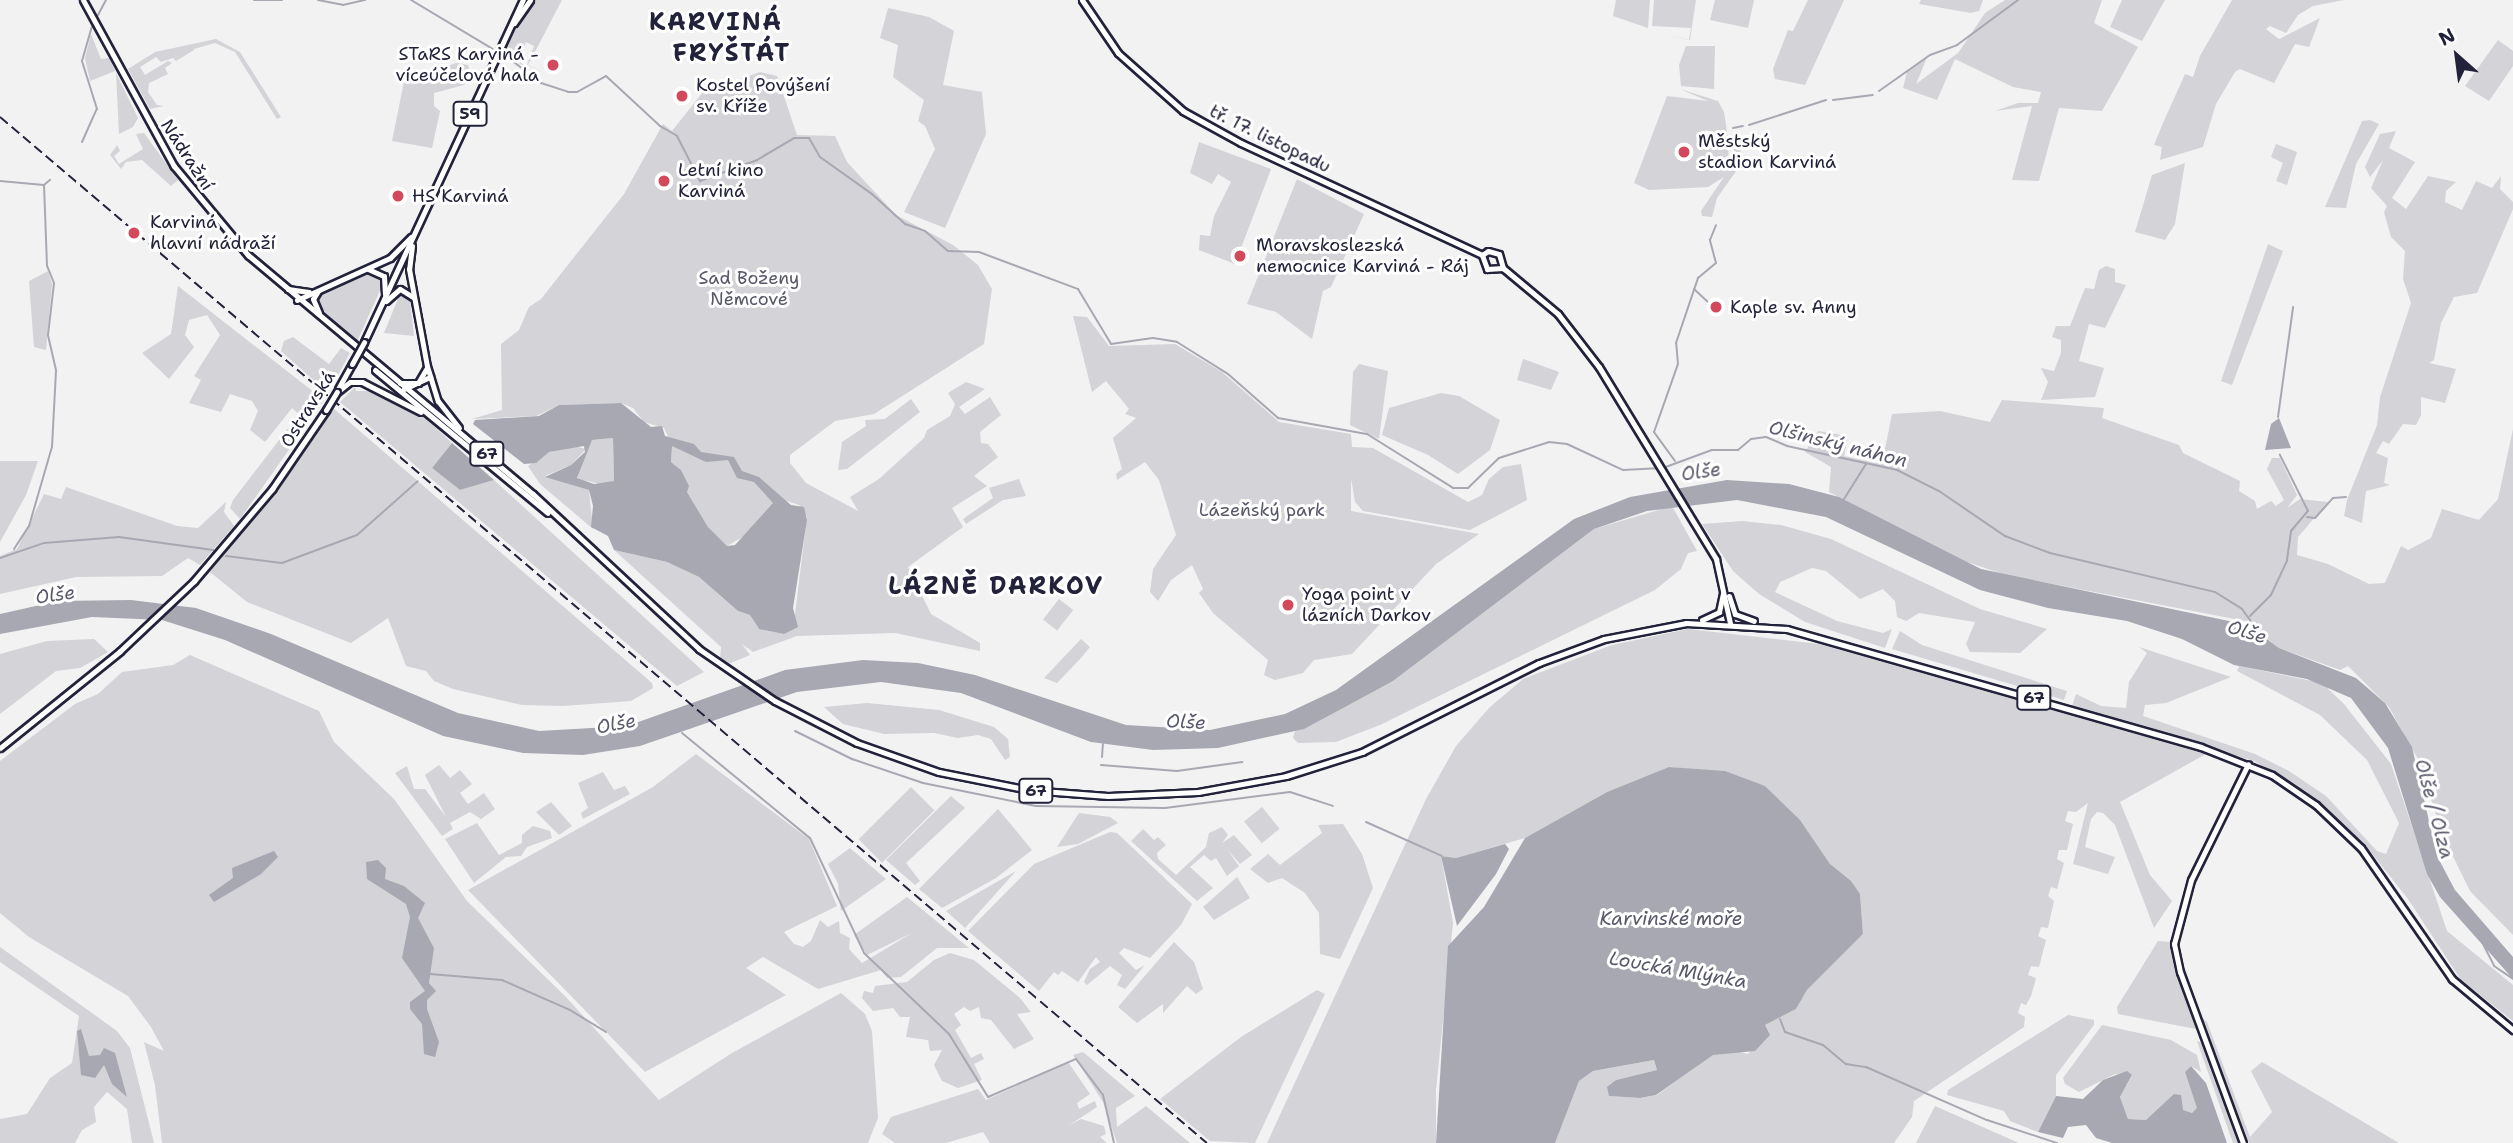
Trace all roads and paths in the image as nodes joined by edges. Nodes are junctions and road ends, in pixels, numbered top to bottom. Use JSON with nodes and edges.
{"nodes":[{"id":1,"x":83,"y":0,"type":"edge"},
{"id":2,"x":521,"y":0,"type":"edge"},
{"id":3,"x":530,"y":0,"type":"edge"},
{"id":4,"x":1082,"y":0,"type":"edge"},
{"id":5,"x":509,"y":28,"type":"junction"},
{"id":6,"x":417,"y":229,"type":"junction"},
{"id":7,"x":414,"y":236,"type":"junction"},
{"id":8,"x":1482,"y":255,"type":"junction"},
{"id":9,"x":1503,"y":268,"type":"junction"},
{"id":10,"x":365,"y":269,"type":"junction"},
{"id":11,"x":283,"y":287,"type":"junction"},
{"id":12,"x":319,"y":289,"type":"junction"},
{"id":13,"x":414,"y":298,"type":"junction"},
{"id":14,"x":384,"y":299,"type":"junction"},
{"id":15,"x":298,"y":300,"type":"junction"},
{"id":16,"x":380,"y":309,"type":"junction"},
{"id":17,"x":330,"y":326,"type":"junction"},
{"id":18,"x":427,"y":366,"type":"junction"},
{"id":19,"x":430,"y":377,"type":"junction"},
{"id":20,"x":395,"y":384,"type":"junction"},
{"id":21,"x":405,"y":389,"type":"junction"},
{"id":22,"x":337,"y":392,"type":"junction"},
{"id":23,"x":436,"y":422,"type":"junction"},
{"id":24,"x":480,"y":449,"type":"junction"},
{"id":25,"x":563,"y":525,"type":"junction"},
{"id":26,"x":1724,"y":583,"type":"junction"},
{"id":27,"x":1730,"y":623,"type":"junction"},
{"id":28,"x":1679,"y":624,"type":"junction"},
{"id":29,"x":1772,"y":626,"type":"junction"},
{"id":30,"x":0,"y":748,"type":"edge"},
{"id":31,"x":2248,"y":764,"type":"junction"},
{"id":32,"x":2513,"y":1030,"type":"edge"},
{"id":33,"x":2243,"y":1143,"type":"edge"}],
"edges":[{"from":1,"to":11,"type":"main road","name":"Nádražní","number":"67"},
{"from":2,"to":5,"type":"main road","name":"Ostravská","number":"59"},
{"from":3,"to":5,"type":"main road"},
{"from":4,"to":8,"type":"main road","name":"tř. 17. listopadu"},
{"from":5,"to":6,"type":"main road","name":"Ostravská","number":"59"},
{"from":6,"to":7,"type":"main road","name":"Ostravská","number":"59"},
{"from":6,"to":10,"type":"main road"},
{"from":7,"to":13,"type":"main road"},
{"from":7,"to":14,"type":"main road","name":"Ostravská","number":"59"},
{"from":8,"to":9,"type":"main road"},
{"from":8,"to":9,"type":"main road"},
{"from":9,"to":26,"type":"main road"},
{"from":10,"to":12,"type":"main road"},
{"from":10,"to":14,"type":"main road"},
{"from":11,"to":12,"type":"main road"},
{"from":11,"to":15,"type":"main road","name":"Nádražní","number":"67"},
{"from":12,"to":15,"type":"main road"},
{"from":12,"to":17,"type":"main road"},
{"from":13,"to":16,"type":"main road"},
{"from":13,"to":18,"type":"main road"},
{"from":14,"to":16,"type":"main road","name":"Ostravská","number":"59"},
{"from":15,"to":17,"type":"main road","name":"Nádražní","number":"67"},
{"from":15,"to":20,"type":"main road","number":"67"},
{"from":16,"to":22,"type":"main road","name":"Ostravská","number":"59","bridge":true},
{"from":17,"to":20,"type":"main road","name":"Nádražní","number":"67"},
{"from":18,"to":19,"type":"main road"},
{"from":18,"to":20,"type":"main road"},
{"from":19,"to":21,"type":"main road"},
{"from":19,"to":24,"type":"main road"},
{"from":20,"to":21,"type":"main road","number":"67"},
{"from":20,"to":23,"type":"main road","number":"67"},
{"from":21,"to":24,"type":"main road","number":"67"},
{"from":22,"to":23,"type":"main road"},
{"from":22,"to":30,"type":"main road","name":"Ostravská","number":"59","bridge":true},
{"from":23,"to":25,"type":"main road","number":"67"},
{"from":24,"to":25,"type":"main road","number":"67"},
{"from":25,"to":28,"type":"main road","number":"67"},
{"from":26,"to":27,"type":"main road"},
{"from":26,"to":28,"type":"main road"},
{"from":26,"to":29,"type":"main road"},
{"from":27,"to":28,"type":"main road","number":"67"},
{"from":27,"to":29,"type":"main road","number":"67"},
{"from":29,"to":31,"type":"main road","number":"67"},
{"from":31,"to":32,"type":"main road","number":"67"},
{"from":31,"to":33,"type":"main road"}]}
